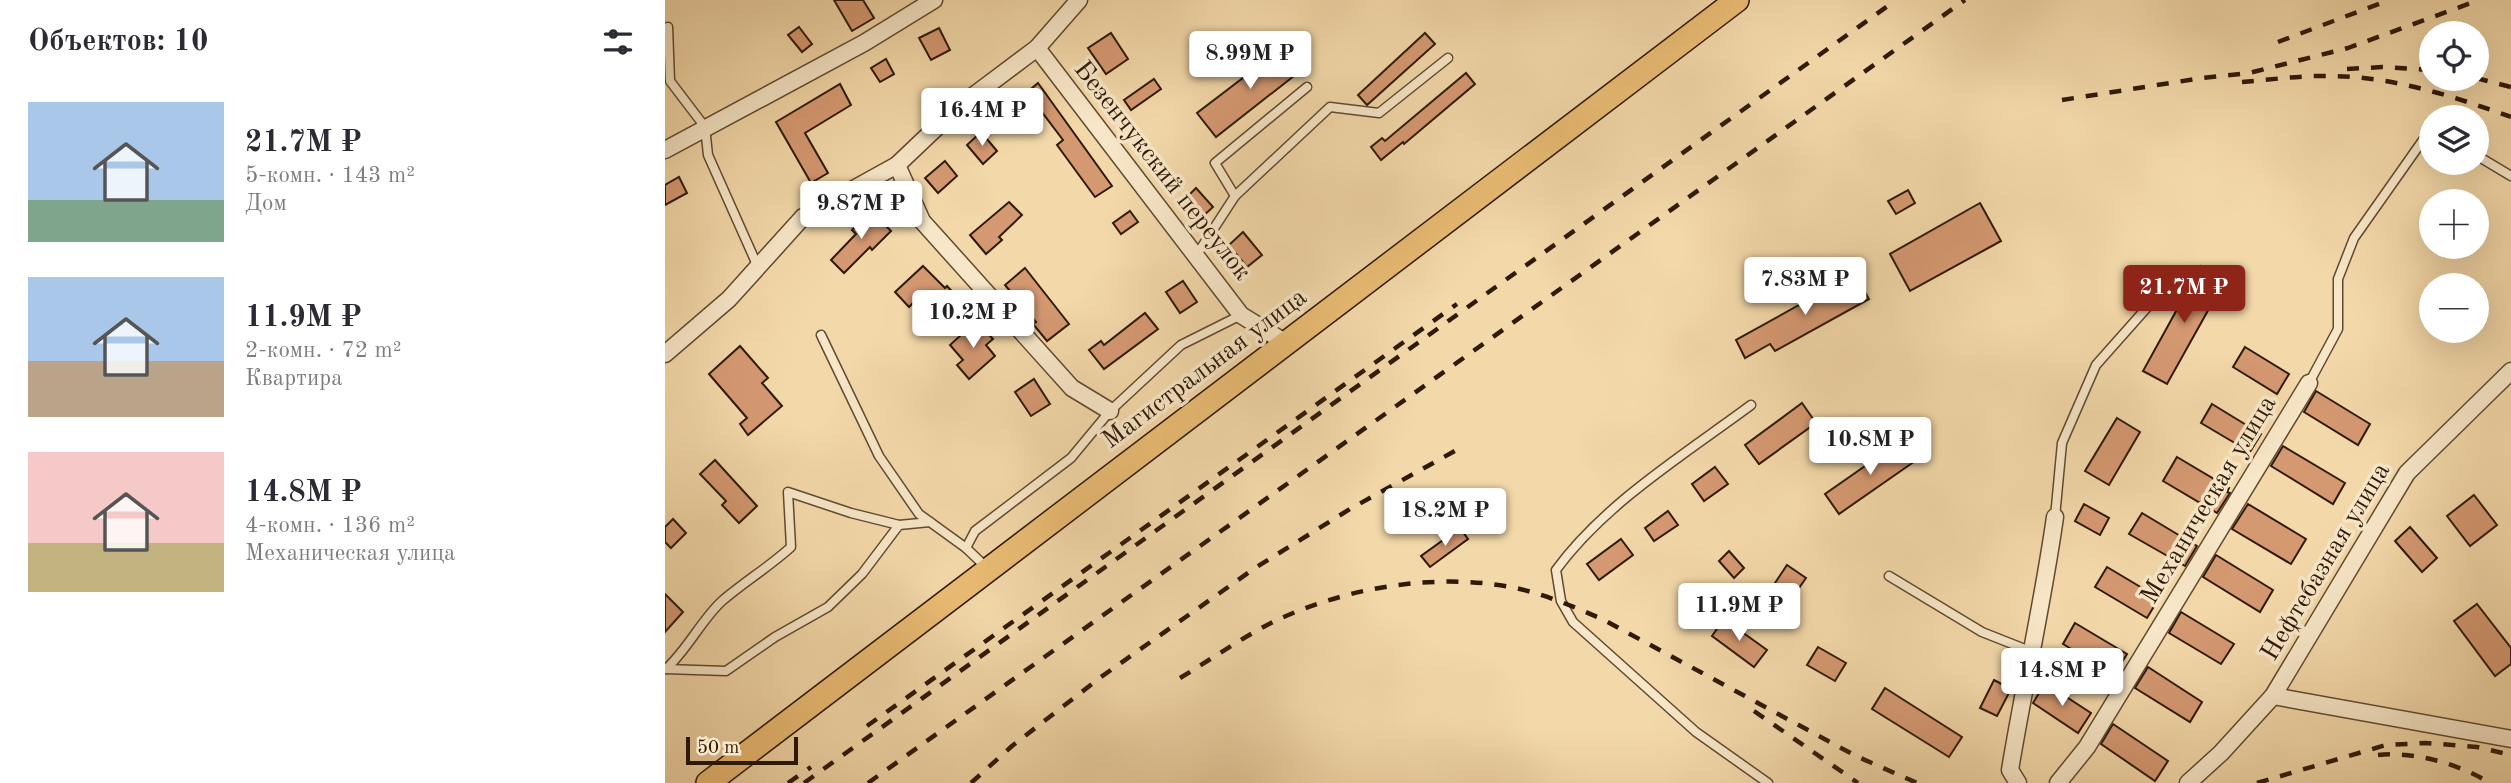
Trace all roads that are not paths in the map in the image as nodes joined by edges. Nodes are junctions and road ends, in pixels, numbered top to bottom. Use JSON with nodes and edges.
{"nodes":[{"id":1,"x":934,"y":0,"type":"edge"},
{"id":2,"x":1079,"y":0,"type":"edge"},
{"id":3,"x":1737,"y":0,"type":"edge"},
{"id":4,"x":669,"y":27,"type":"dead end"},
{"id":5,"x":1037,"y":48,"type":"junction"},
{"id":6,"x":1448,"y":58,"type":"dead end"},
{"id":7,"x":1307,"y":87,"type":"dead end"},
{"id":8,"x":705,"y":128,"type":"junction"},
{"id":9,"x":2419,"y":146,"type":"edge"},
{"id":10,"x":665,"y":150,"type":"edge"},
{"id":11,"x":2489,"y":163,"type":"edge"},
{"id":12,"x":897,"y":165,"type":"junction"},
{"id":13,"x":2511,"y":176,"type":"edge"},
{"id":14,"x":867,"y":181,"type":"junction"},
{"id":15,"x":1235,"y":196,"type":"junction"},
{"id":16,"x":922,"y":221,"type":"junction"},
{"id":17,"x":1196,"y":256,"type":"junction"},
{"id":18,"x":758,"y":267,"type":"junction"},
{"id":19,"x":2151,"y":303,"type":"dead end"},
{"id":20,"x":1241,"y":315,"type":"junction"},
{"id":21,"x":821,"y":335,"type":"dead end"},
{"id":22,"x":1286,"y":343,"type":"junction"},
{"id":23,"x":665,"y":354,"type":"edge"},
{"id":24,"x":2511,"y":371,"type":"edge"},
{"id":25,"x":2309,"y":383,"type":"joint"},
{"id":26,"x":1751,"y":405,"type":"dead end"},
{"id":27,"x":1110,"y":411,"type":"junction"},
{"id":28,"x":2055,"y":517,"type":"joint"},
{"id":29,"x":930,"y":522,"type":"junction"},
{"id":30,"x":899,"y":525,"type":"junction"},
{"id":31,"x":966,"y":548,"type":"junction"},
{"id":32,"x":988,"y":569,"type":"junction"},
{"id":33,"x":1889,"y":576,"type":"dead end"},
{"id":34,"x":2030,"y":651,"type":"junction"},
{"id":35,"x":665,"y":669,"type":"edge"},
{"id":36,"x":2273,"y":696,"type":"junction"},
{"id":37,"x":2511,"y":739,"type":"edge"},
{"id":38,"x":708,"y":783,"type":"edge"},
{"id":39,"x":1768,"y":783,"type":"edge"},
{"id":40,"x":2018,"y":783,"type":"edge"},
{"id":41,"x":2058,"y":783,"type":"edge"},
{"id":42,"x":2188,"y":783,"type":"edge"}],
"edges":[{"from":1,"to":8,"type":"street"},
{"from":2,"to":5,"type":"street"},
{"from":3,"to":22,"type":"main road","name":"Магистральная улица"},
{"from":4,"to":8,"type":"lane"},
{"from":5,"to":12,"type":"street"},
{"from":5,"to":17,"type":"street","name":"Безенчукский переулок"},
{"from":6,"to":15,"type":"lane"},
{"from":7,"to":15,"type":"lane"},
{"from":8,"to":10,"type":"street"},
{"from":8,"to":18,"type":"lane"},
{"from":9,"to":25,"type":"lane"},
{"from":11,"to":13,"type":"lane"},
{"from":12,"to":14,"type":"street"},
{"from":12,"to":16,"type":"street"},
{"from":14,"to":16,"type":"lane"},
{"from":14,"to":18,"type":"street"},
{"from":15,"to":17,"type":"lane"},
{"from":16,"to":27,"type":"street"},
{"from":17,"to":20,"type":"street","name":"Безенчукский переулок"},
{"from":18,"to":23,"type":"street"},
{"from":19,"to":28,"type":"lane"},
{"from":20,"to":22,"type":"street","name":"Безенчукский переулок"},
{"from":20,"to":27,"type":"lane"},
{"from":21,"to":29,"type":"lane"},
{"from":22,"to":32,"type":"main road","name":"Магистральная улица"},
{"from":24,"to":36,"type":"street","name":"Нефтебазная улица"},
{"from":25,"to":41,"type":"street","name":"Механическая улица"},
{"from":26,"to":39,"type":"lane"},
{"from":27,"to":31,"type":"lane"},
{"from":28,"to":34,"type":"street"},
{"from":29,"to":30,"type":"lane"},
{"from":29,"to":31,"type":"lane"},
{"from":30,"to":35,"type":"lane"},
{"from":30,"to":35,"type":"lane"},
{"from":31,"to":32,"type":"lane"},
{"from":32,"to":38,"type":"main road","name":"Магистральная улица"},
{"from":33,"to":34,"type":"lane"},
{"from":34,"to":40,"type":"street"},
{"from":36,"to":37,"type":"street"},
{"from":36,"to":42,"type":"street","name":"Нефтебазная улица"}]}
